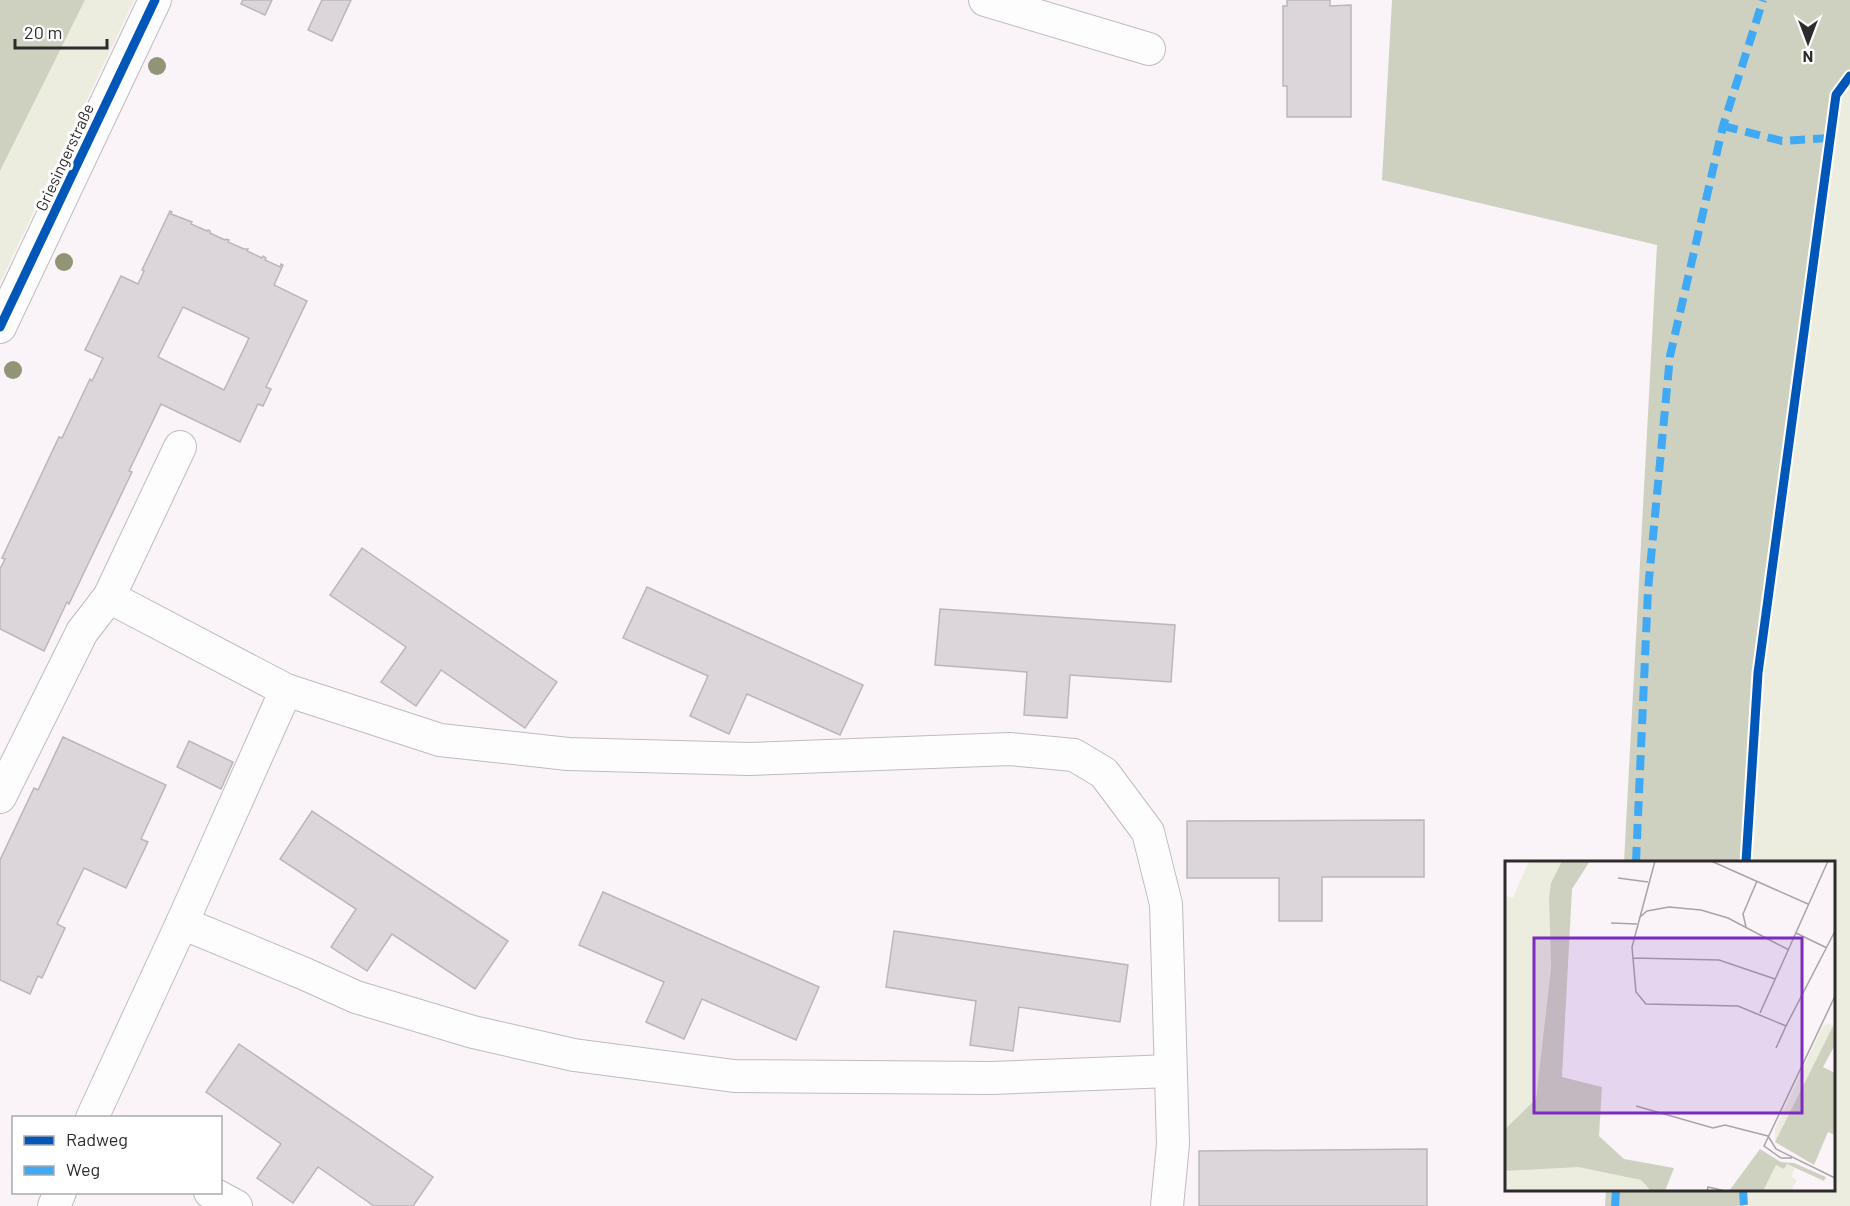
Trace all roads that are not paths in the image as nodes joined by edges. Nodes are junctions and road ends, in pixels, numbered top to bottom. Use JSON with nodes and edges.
{"nodes":[{"id":1,"x":155,"y":0,"type":"edge"},
{"id":2,"x":985,"y":0,"type":"edge"},
{"id":3,"x":1149,"y":49,"type":"dead end"},
{"id":4,"x":0,"y":327,"type":"edge"},
{"id":5,"x":180,"y":447,"type":"dead end"},
{"id":6,"x":109,"y":597,"type":"junction"},
{"id":7,"x":286,"y":690,"type":"junction"},
{"id":8,"x":0,"y":797,"type":"edge"},
{"id":9,"x":182,"y":923,"type":"junction"},
{"id":10,"x":1170,"y":1071,"type":"junction"},
{"id":11,"x":93,"y":1116,"type":"edge"},
{"id":12,"x":214,"y":1194,"type":"edge"},
{"id":13,"x":236,"y":1206,"type":"edge"},
{"id":14,"x":1167,"y":1206,"type":"edge"}],
"edges":[{"from":1,"to":4,"type":"street","name":"Griesingerstraße"},
{"from":2,"to":3,"type":"street"},
{"from":5,"to":6,"type":"street"},
{"from":6,"to":7,"type":"street"},
{"from":6,"to":8,"type":"street"},
{"from":7,"to":9,"type":"street"},
{"from":7,"to":10,"type":"street"},
{"from":9,"to":10,"type":"street"},
{"from":9,"to":11,"type":"street"},
{"from":10,"to":14,"type":"street"},
{"from":12,"to":13,"type":"street"}]}
